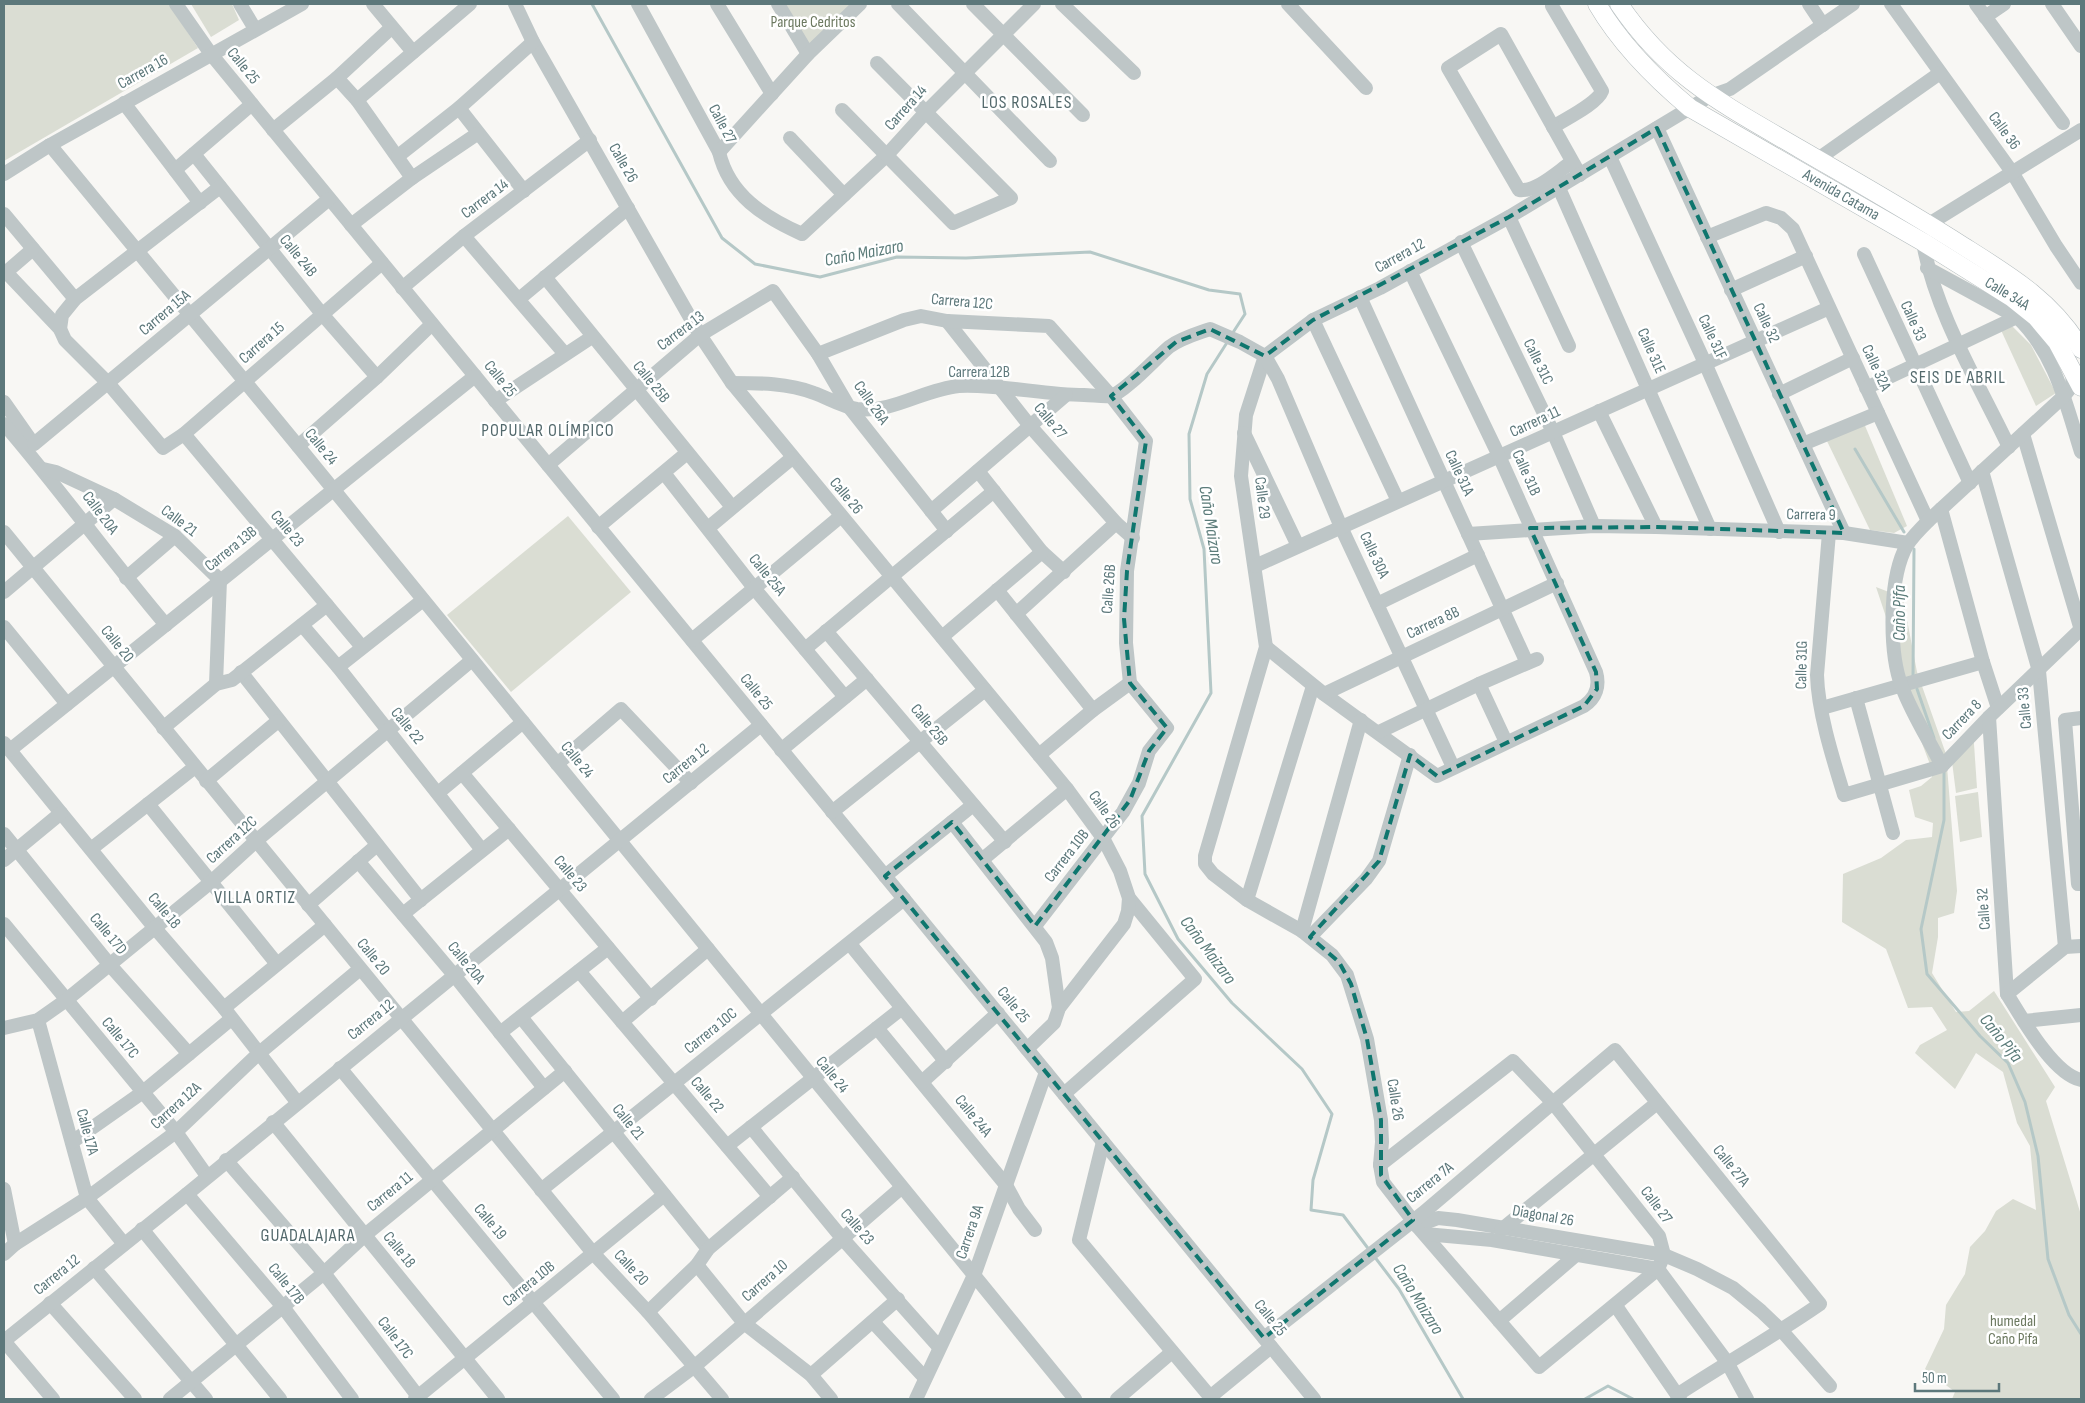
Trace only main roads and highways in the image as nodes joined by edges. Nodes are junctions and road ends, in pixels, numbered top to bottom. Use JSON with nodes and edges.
{"nodes":[{"id":1,"x":1597,"y":4,"type":"edge"},
{"id":2,"x":1619,"y":4,"type":"edge"},
{"id":3,"x":2080,"y":345,"type":"edge"},
{"id":4,"x":2081,"y":387,"type":"edge"}],
"edges":[{"from":1,"to":4,"type":"main road","name":"Avenida Catama"},
{"from":2,"to":3,"type":"main road","name":"Avenida Catama"}]}
